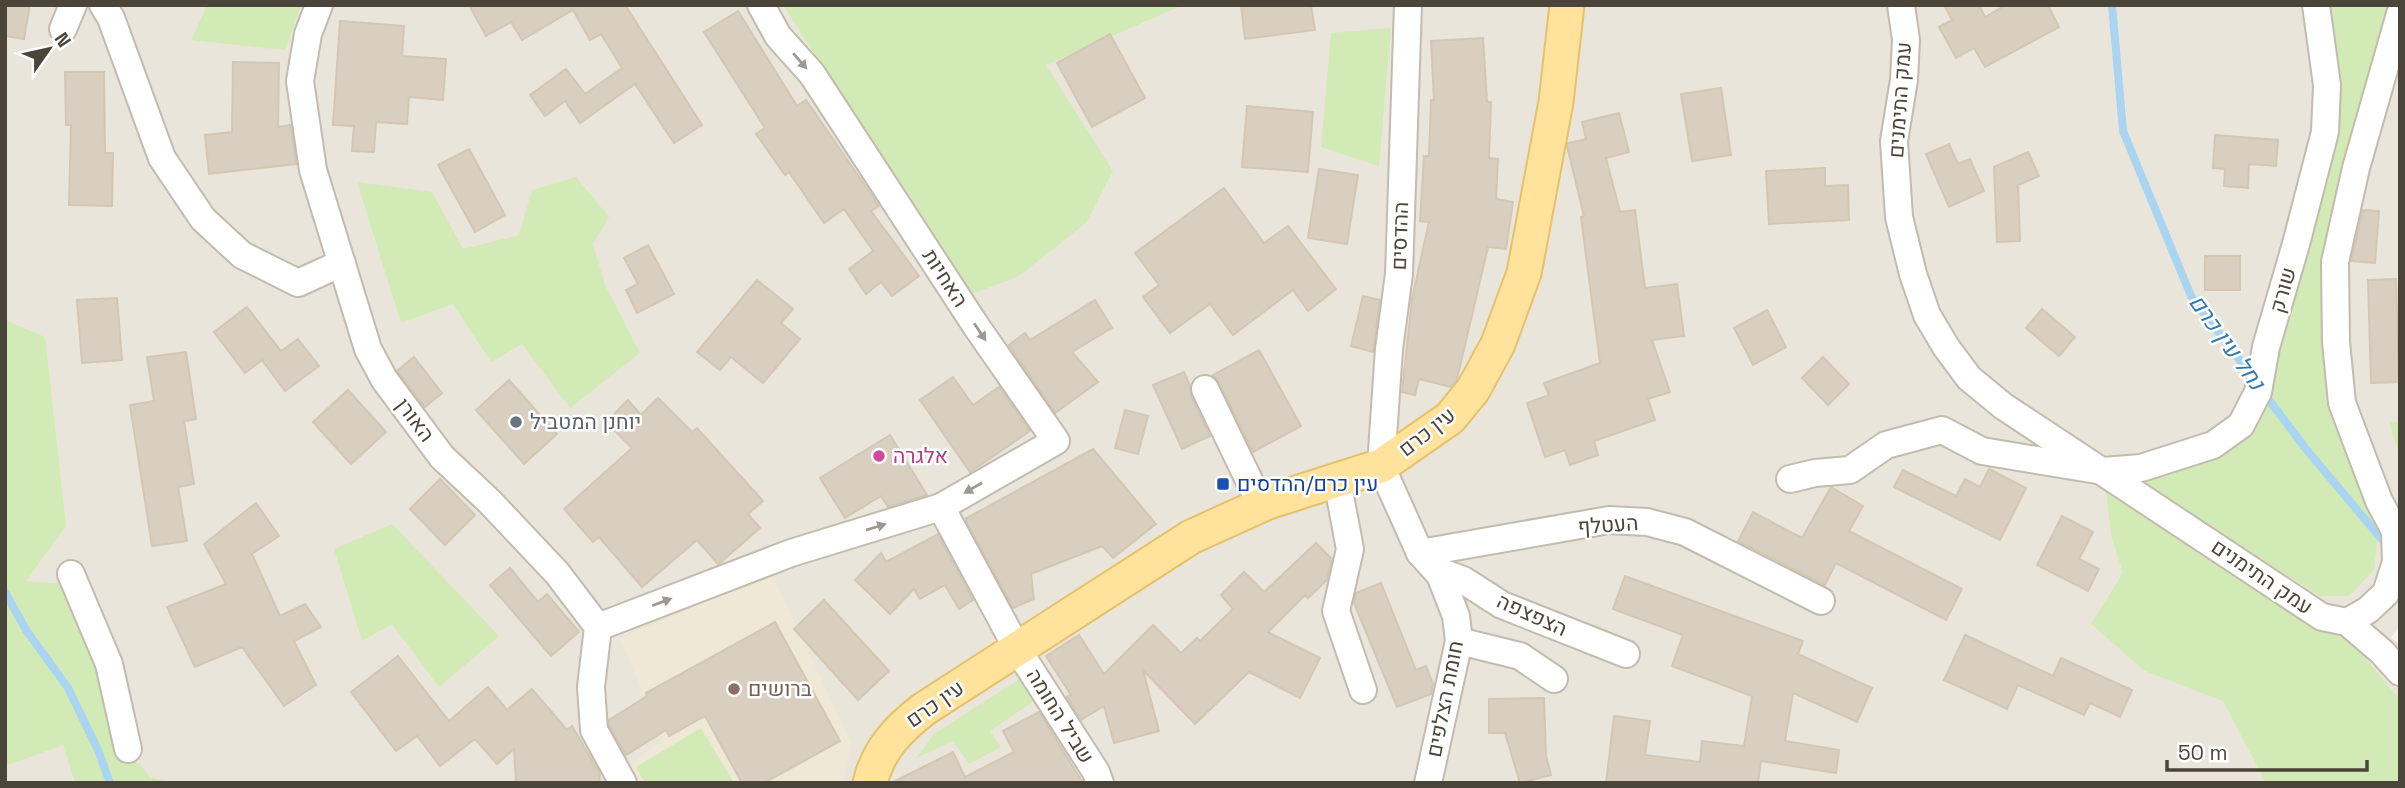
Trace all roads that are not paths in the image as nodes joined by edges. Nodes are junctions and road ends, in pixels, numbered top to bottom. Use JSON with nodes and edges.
{"nodes":[{"id":1,"x":103,"y":5,"type":"edge"},
{"id":2,"x":319,"y":5,"type":"edge"},
{"id":3,"x":761,"y":5,"type":"edge"},
{"id":4,"x":1408,"y":5,"type":"edge"},
{"id":5,"x":1567,"y":5,"type":"edge"},
{"id":6,"x":1901,"y":5,"type":"edge"},
{"id":7,"x":2316,"y":5,"type":"edge"},
{"id":8,"x":2400,"y":14,"type":"edge"},
{"id":9,"x":342,"y":262,"type":"junction"},
{"id":10,"x":1205,"y":389,"type":"dead end"},
{"id":11,"x":1381,"y":466,"type":"junction"},
{"id":12,"x":2103,"y":471,"type":"junction"},
{"id":13,"x":1790,"y":479,"type":"dead end"},
{"id":14,"x":1337,"y":480,"type":"junction"},
{"id":15,"x":1261,"y":505,"type":"junction"},
{"id":16,"x":941,"y":507,"type":"junction"},
{"id":17,"x":1420,"y":553,"type":"junction"},
{"id":18,"x":71,"y":573,"type":"dead end"},
{"id":19,"x":1440,"y":575,"type":"junction"},
{"id":20,"x":1821,"y":601,"type":"dead end"},
{"id":21,"x":2347,"y":622,"type":"junction"},
{"id":22,"x":598,"y":627,"type":"junction"},
{"id":23,"x":1459,"y":641,"type":"junction"},
{"id":24,"x":1018,"y":650,"type":"junction"},
{"id":25,"x":1626,"y":654,"type":"dead end"},
{"id":26,"x":2400,"y":672,"type":"edge"},
{"id":27,"x":1554,"y":679,"type":"dead end"},
{"id":28,"x":1363,"y":690,"type":"dead end"},
{"id":29,"x":128,"y":749,"type":"dead end"},
{"id":30,"x":622,"y":783,"type":"edge"},
{"id":31,"x":870,"y":783,"type":"edge"},
{"id":32,"x":1100,"y":783,"type":"edge"},
{"id":33,"x":1429,"y":783,"type":"edge"}],
"edges":[{"from":1,"to":9,"type":"street"},
{"from":2,"to":9,"type":"street","name":"האורן"},
{"from":3,"to":16,"type":"street","name":"האחיות","one_way":true},
{"from":4,"to":11,"type":"street","name":"ההדסים"},
{"from":5,"to":11,"type":"main road","name":"עין כרם"},
{"from":6,"to":12,"type":"street","name":"עמק התימנים"},
{"from":7,"to":12,"type":"street","name":"שורק"},
{"from":8,"to":21,"type":"street"},
{"from":9,"to":22,"type":"street","name":"האורן"},
{"from":10,"to":15,"type":"street"},
{"from":11,"to":14,"type":"main road","name":"עין כרם"},
{"from":11,"to":17,"type":"street","name":"חומת הצלפים"},
{"from":12,"to":13,"type":"street"},
{"from":12,"to":21,"type":"street","name":"עמק התימנים"},
{"from":14,"to":15,"type":"main road","name":"עין כרם"},
{"from":14,"to":28,"type":"street"},
{"from":15,"to":24,"type":"main road","name":"עין כרם"},
{"from":22,"to":16,"type":"street","name":"האחיות","one_way":true},
{"from":16,"to":24,"type":"street"},
{"from":17,"to":19,"type":"street","name":"חומת הצלפים"},
{"from":17,"to":20,"type":"street","name":"העטלף"},
{"from":18,"to":29,"type":"street"},
{"from":19,"to":23,"type":"street","name":"חומת הצלפים"},
{"from":19,"to":25,"type":"street","name":"הצפצפה"},
{"from":21,"to":26,"type":"street"},
{"from":22,"to":30,"type":"street"},
{"from":23,"to":27,"type":"street"},
{"from":23,"to":33,"type":"street","name":"חומת הצלפים"},
{"from":24,"to":31,"type":"main road","name":"עין כרם"},
{"from":24,"to":32,"type":"street","name":"שביל החומה"}]}
